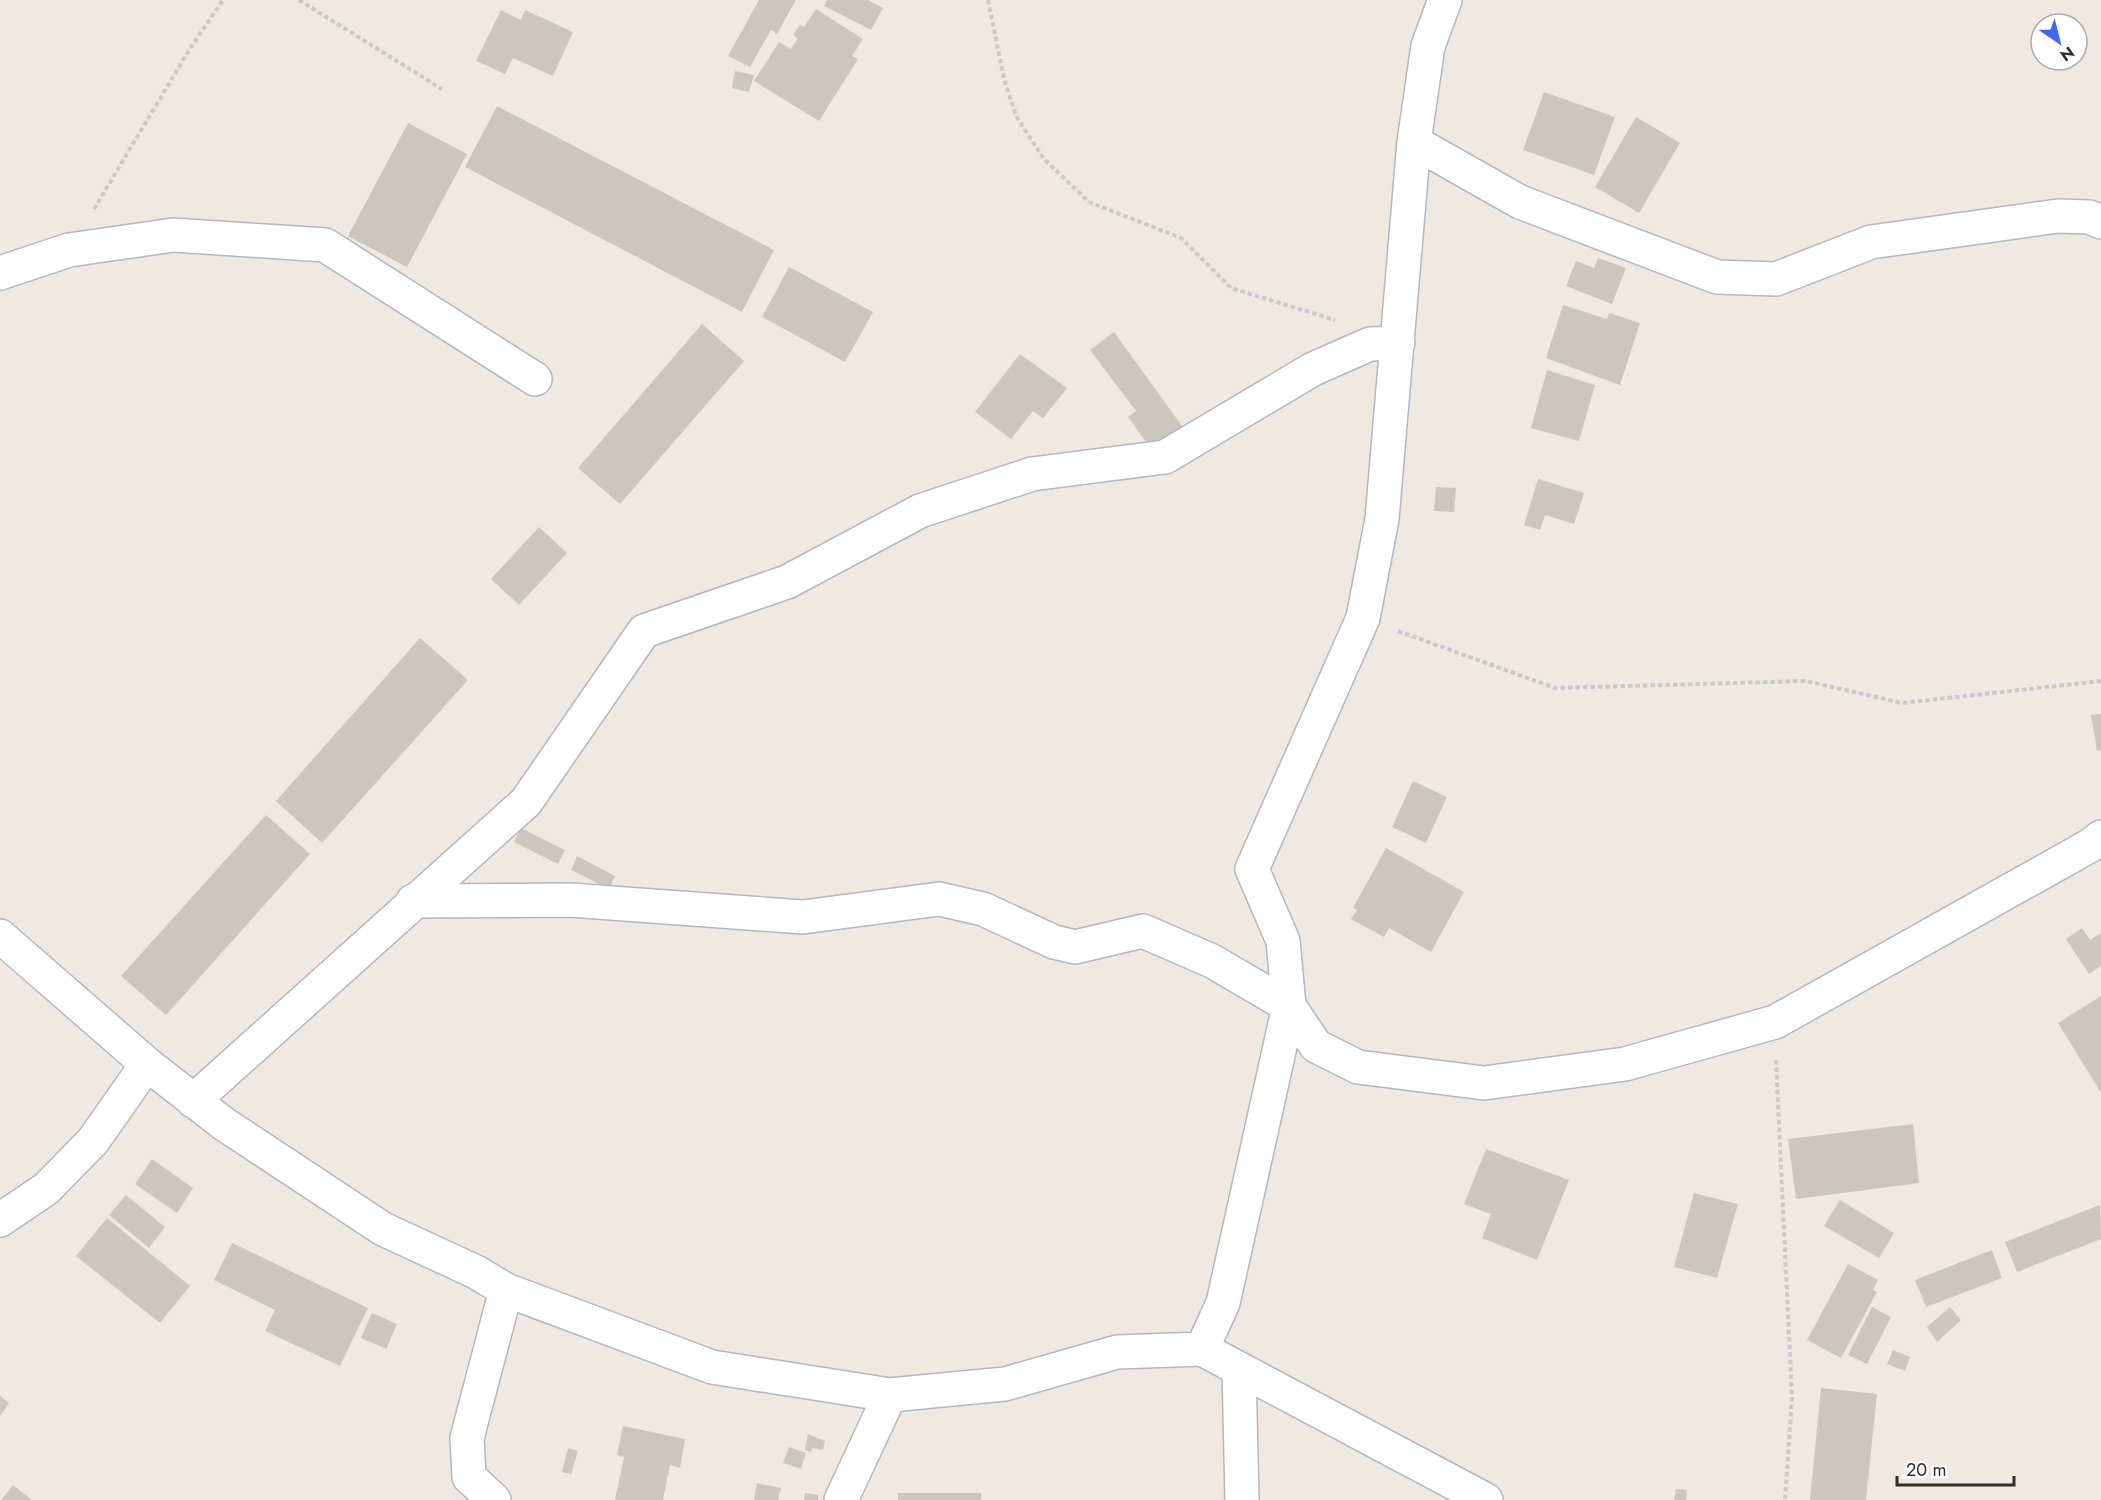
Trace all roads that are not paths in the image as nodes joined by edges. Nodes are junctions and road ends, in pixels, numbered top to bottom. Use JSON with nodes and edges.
{"nodes":[{"id":1,"x":1445,"y":0,"type":"edge"},
{"id":2,"x":1414,"y":142,"type":"junction"},
{"id":3,"x":2101,"y":222,"type":"edge"},
{"id":4,"x":0,"y":273,"type":"edge"},
{"id":5,"x":1384,"y":343,"type":"junction"},
{"id":6,"x":535,"y":379,"type":"dead end"},
{"id":7,"x":2098,"y":847,"type":"edge"},
{"id":8,"x":413,"y":901,"type":"junction"},
{"id":9,"x":0,"y":936,"type":"edge"},
{"id":10,"x":1289,"y":1006,"type":"junction"},
{"id":11,"x":147,"y":1064,"type":"junction"},
{"id":12,"x":193,"y":1101,"type":"junction"},
{"id":13,"x":0,"y":1220,"type":"edge"},
{"id":14,"x":506,"y":1290,"type":"junction"},
{"id":15,"x":1202,"y":1349,"type":"junction"},
{"id":16,"x":1239,"y":1369,"type":"junction"},
{"id":17,"x":890,"y":1395,"type":"junction"},
{"id":18,"x":495,"y":1500,"type":"edge"},
{"id":19,"x":841,"y":1500,"type":"edge"},
{"id":20,"x":1242,"y":1500,"type":"edge"},
{"id":21,"x":1486,"y":1500,"type":"edge"}],
"edges":[{"from":1,"to":2,"type":"street"},
{"from":2,"to":3,"type":"street"},
{"from":2,"to":5,"type":"street"},
{"from":4,"to":6,"type":"street"},
{"from":5,"to":8,"type":"street"},
{"from":5,"to":10,"type":"street"},
{"from":7,"to":10,"type":"street"},
{"from":8,"to":10,"type":"street"},
{"from":8,"to":12,"type":"street"},
{"from":9,"to":11,"type":"street"},
{"from":10,"to":15,"type":"street"},
{"from":11,"to":12,"type":"street"},
{"from":11,"to":13,"type":"street"},
{"from":12,"to":14,"type":"street"},
{"from":14,"to":17,"type":"street"},
{"from":14,"to":18,"type":"street"},
{"from":15,"to":16,"type":"street"},
{"from":15,"to":17,"type":"street"},
{"from":16,"to":20,"type":"street"},
{"from":16,"to":21,"type":"street"},
{"from":17,"to":19,"type":"street"}]}
